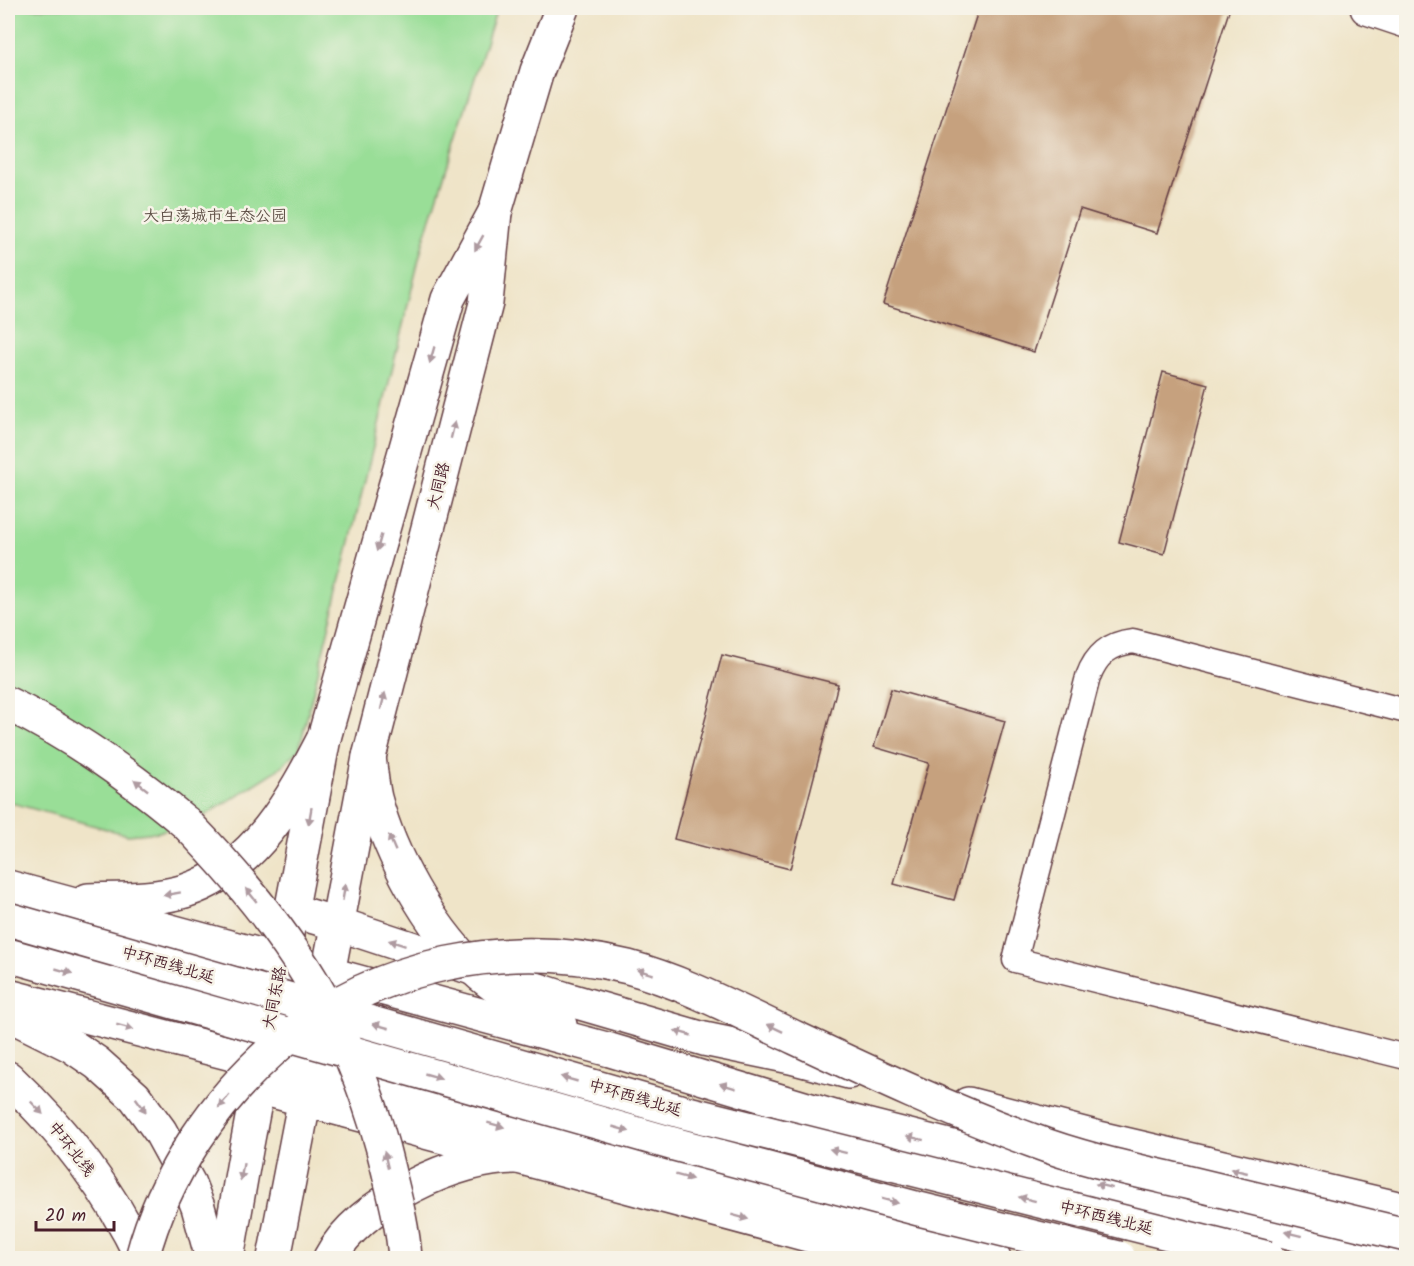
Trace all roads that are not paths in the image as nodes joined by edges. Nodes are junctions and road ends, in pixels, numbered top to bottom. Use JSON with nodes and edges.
{"nodes":[{"id":1,"x":562,"y":8,"type":"edge"},
{"id":2,"x":1367,"y":8,"type":"edge"},
{"id":3,"x":1407,"y":21,"type":"edge"},
{"id":4,"x":495,"y":212,"type":"junction"},
{"id":5,"x":8,"y":704,"type":"edge"},
{"id":6,"x":1407,"y":711,"type":"edge"},
{"id":7,"x":324,"y":738,"type":"junction"},
{"id":8,"x":369,"y":757,"type":"junction"},
{"id":9,"x":8,"y":887,"type":"edge"},
{"id":10,"x":53,"y":900,"type":"junction"},
{"id":11,"x":292,"y":911,"type":"junction"},
{"id":12,"x":8,"y":919,"type":"edge"},
{"id":13,"x":338,"y":924,"type":"junction"},
{"id":14,"x":8,"y":955,"type":"edge"},
{"id":15,"x":282,"y":962,"type":"junction"},
{"id":16,"x":472,"y":967,"type":"junction"},
{"id":17,"x":328,"y":975,"type":"junction"},
{"id":18,"x":8,"y":996,"type":"edge"},
{"id":19,"x":8,"y":1014,"type":"edge"},
{"id":20,"x":610,"y":1050,"type":"junction"},
{"id":21,"x":1407,"y":1057,"type":"edge"},
{"id":22,"x":260,"y":1075,"type":"junction"},
{"id":23,"x":8,"y":1078,"type":"edge"},
{"id":24,"x":307,"y":1087,"type":"junction"},
{"id":25,"x":516,"y":1156,"type":"junction"},
{"id":26,"x":641,"y":1165,"type":"junction"},
{"id":27,"x":1392,"y":1207,"type":"edge"},
{"id":28,"x":1407,"y":1235,"type":"edge"},
{"id":29,"x":142,"y":1258,"type":"edge"},
{"id":30,"x":212,"y":1258,"type":"edge"},
{"id":31,"x":227,"y":1258,"type":"edge"},
{"id":32,"x":274,"y":1258,"type":"edge"},
{"id":33,"x":330,"y":1258,"type":"edge"},
{"id":34,"x":405,"y":1258,"type":"edge"},
{"id":35,"x":903,"y":1258,"type":"edge"},
{"id":36,"x":994,"y":1258,"type":"edge"},
{"id":37,"x":1119,"y":1258,"type":"edge"},
{"id":38,"x":1268,"y":1258,"type":"edge"},
{"id":39,"x":1391,"y":1258,"type":"edge"}],
"edges":[{"from":1,"to":4,"type":"main road","name":"大同路"},
{"from":2,"to":3,"type":"main road"},
{"from":4,"to":7,"type":"main road","name":"大同路","one_way":true},
{"from":8,"to":4,"type":"main road","name":"大同路","one_way":true},
{"from":34,"to":5,"type":"main road","one_way":true,"bridge":true},
{"from":6,"to":21,"type":"street"},
{"from":7,"to":10,"type":"main road","one_way":true},
{"from":7,"to":11,"type":"main road","name":"大同东路","one_way":true},
{"from":13,"to":8,"type":"main road","one_way":true},
{"from":16,"to":8,"type":"main road","one_way":true},
{"from":9,"to":10,"type":"main road"},
{"from":10,"to":15,"type":"main road"},
{"from":11,"to":13,"type":"main road"},
{"from":11,"to":15,"type":"main road","name":"大同东路"},
{"from":38,"to":12,"type":"main road","name":"中环西线北延","one_way":true,"bridge":true},
{"from":16,"to":13,"type":"main road","one_way":true},
{"from":13,"to":17,"type":"main road"},
{"from":14,"to":37,"type":"main road","name":"中环西线北延","one_way":true,"bridge":true},
{"from":15,"to":17,"type":"main road"},
{"from":15,"to":22,"type":"main road","name":"大同东路"},
{"from":16,"to":20,"type":"main road"},
{"from":27,"to":16,"type":"main road","one_way":true},
{"from":17,"to":20,"type":"main road"},
{"from":17,"to":24,"type":"main road"},
{"from":18,"to":22,"type":"main road","one_way":true},
{"from":19,"to":30,"type":"main road","one_way":true},
{"from":39,"to":20,"type":"main road","one_way":true},
{"from":22,"to":24,"type":"main road"},
{"from":22,"to":31,"type":"main road","name":"大同东路","one_way":true},
{"from":23,"to":29,"type":"main road","name":"中环北线","one_way":true},
{"from":24,"to":25,"type":"main road"},
{"from":24,"to":26,"type":"main road","one_way":true},
{"from":24,"to":32,"type":"main road"},
{"from":25,"to":26,"type":"main road"},
{"from":25,"to":33,"type":"main road"},
{"from":25,"to":35,"type":"main road","one_way":true},
{"from":26,"to":36,"type":"main road","one_way":true},
{"from":28,"to":29,"type":"main road","one_way":true,"bridge":true}]}
